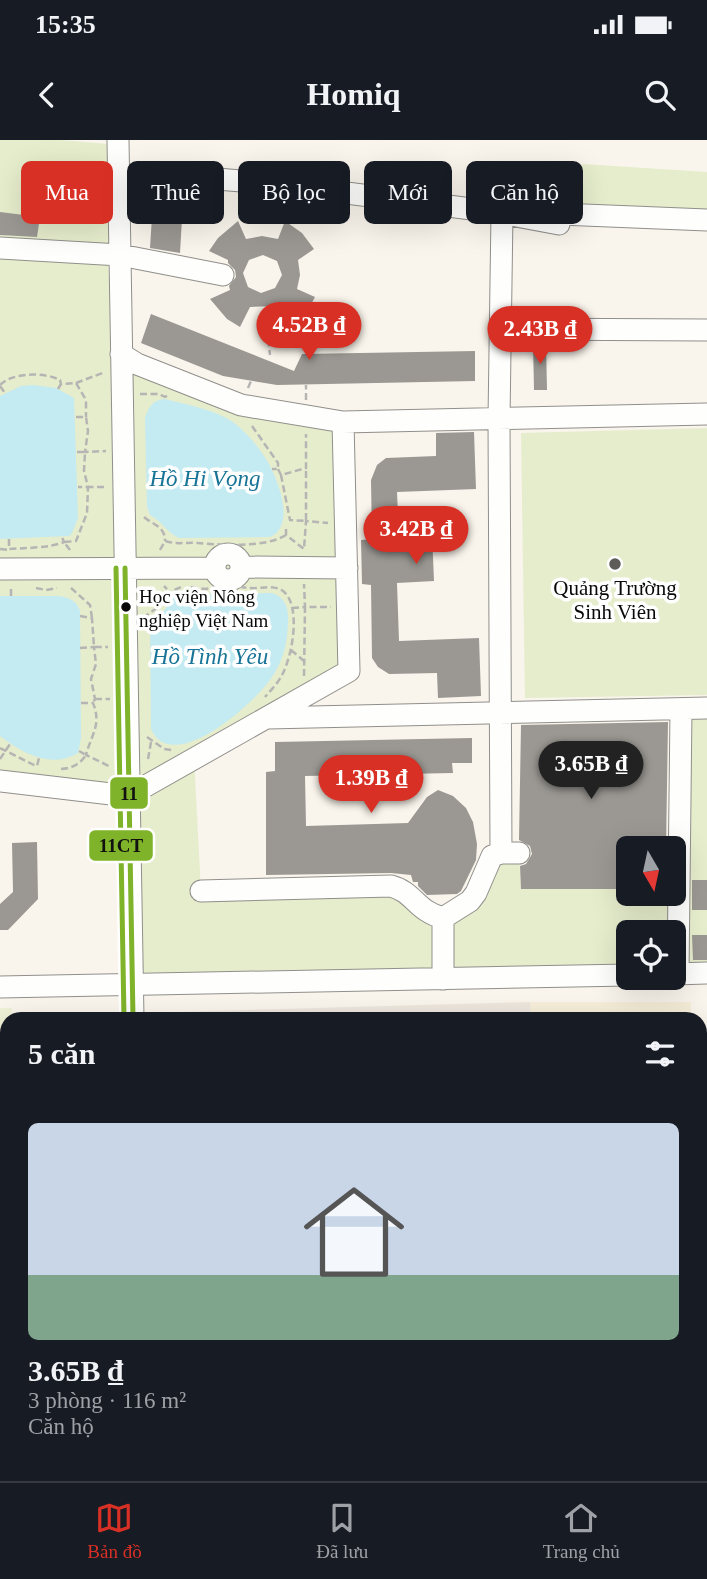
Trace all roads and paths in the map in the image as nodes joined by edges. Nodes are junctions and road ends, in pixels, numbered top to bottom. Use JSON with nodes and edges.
{"nodes":[{"id":1,"x":118,"y":140,"type":"edge"},
{"id":2,"x":118,"y":176,"type":"junction"},
{"id":3,"x":466,"y":209,"type":"edge"},
{"id":4,"x":583,"y":215,"type":"edge"},
{"id":5,"x":707,"y":220,"type":"edge"},
{"id":6,"x":502,"y":224,"type":"edge"},
{"id":7,"x":0,"y":248,"type":"edge"},
{"id":8,"x":120,"y":255,"type":"junction"},
{"id":9,"x":223,"y":275,"type":"dead end"},
{"id":10,"x":265,"y":309,"type":"dead end"},
{"id":11,"x":500,"y":329,"type":"junction"},
{"id":12,"x":707,"y":330,"type":"edge"},
{"id":13,"x":270,"y":355,"type":"dead end"},
{"id":14,"x":117,"y":362,"type":"junction"},
{"id":15,"x":76,"y":383,"type":"junction"},
{"id":16,"x":61,"y":384,"type":"junction"},
{"id":17,"x":0,"y":386,"type":"edge"},
{"id":18,"x":58,"y":389,"type":"dead end"},
{"id":19,"x":5,"y":393,"type":"dead end"},
{"id":20,"x":707,"y":415,"type":"edge"},
{"id":21,"x":86,"y":416,"type":"junction"},
{"id":22,"x":306,"y":416,"type":"junction"},
{"id":23,"x":76,"y":417,"type":"dead end"},
{"id":24,"x":499,"y":419,"type":"junction"},
{"id":25,"x":343,"y":422,"type":"junction"},
{"id":26,"x":248,"y":424,"type":"dead end"},
{"id":27,"x":115,"y":451,"type":"dead end"},
{"id":28,"x":77,"y":452,"type":"dead end"},
{"id":29,"x":85,"y":452,"type":"junction"},
{"id":30,"x":306,"y":468,"type":"junction"},
{"id":31,"x":272,"y":469,"type":"dead end"},
{"id":32,"x":278,"y":469,"type":"junction"},
{"id":33,"x":281,"y":475,"type":"junction"},
{"id":34,"x":88,"y":487,"type":"junction"},
{"id":35,"x":107,"y":487,"type":"dead end"},
{"id":36,"x":78,"y":488,"type":"dead end"},
{"id":37,"x":306,"y":521,"type":"junction"},
{"id":38,"x":346,"y":524,"type":"junction"},
{"id":39,"x":286,"y":529,"type":"dead end"},
{"id":40,"x":285,"y":536,"type":"junction"},
{"id":41,"x":62,"y":537,"type":"dead end"},
{"id":42,"x":9,"y":539,"type":"dead end"},
{"id":43,"x":64,"y":542,"type":"junction"},
{"id":44,"x":125,"y":568,"type":"junction"},
{"id":45,"x":158,"y":568,"type":"junction"},
{"id":46,"x":347,"y":568,"type":"junction"},
{"id":47,"x":0,"y":569,"type":"edge"},
{"id":48,"x":79,"y":569,"type":"junction"},
{"id":49,"x":304,"y":580,"type":"dead end"},
{"id":50,"x":229,"y":586,"type":"junction"},
{"id":51,"x":170,"y":592,"type":"junction"},
{"id":52,"x":229,"y":593,"type":"dead end"},
{"id":53,"x":174,"y":596,"type":"dead end"},
{"id":54,"x":305,"y":607,"type":"junction"},
{"id":55,"x":348,"y":607,"type":"junction"},
{"id":56,"x":292,"y":608,"type":"junction"},
{"id":57,"x":80,"y":617,"type":"dead end"},
{"id":58,"x":92,"y":618,"type":"junction"},
{"id":59,"x":139,"y":621,"type":"dead end"},
{"id":60,"x":80,"y":648,"type":"dead end"},
{"id":61,"x":94,"y":648,"type":"junction"},
{"id":62,"x":113,"y":648,"type":"dead end"},
{"id":63,"x":291,"y":650,"type":"junction"},
{"id":64,"x":304,"y":661,"type":"junction"},
{"id":65,"x":304,"y":696,"type":"junction"},
{"id":66,"x":80,"y":703,"type":"dead end"},
{"id":67,"x":93,"y":703,"type":"junction"},
{"id":68,"x":707,"y":708,"type":"edge"},
{"id":69,"x":681,"y":709,"type":"junction"},
{"id":70,"x":500,"y":713,"type":"junction"},
{"id":71,"x":265,"y":718,"type":"junction"},
{"id":72,"x":145,"y":734,"type":"dead end"},
{"id":73,"x":10,"y":744,"type":"dead end"},
{"id":74,"x":0,"y":748,"type":"edge"},
{"id":75,"x":175,"y":750,"type":"dead end"},
{"id":76,"x":79,"y":751,"type":"dead end"},
{"id":77,"x":5,"y":752,"type":"junction"},
{"id":78,"x":86,"y":755,"type":"junction"},
{"id":79,"x":39,"y":758,"type":"dead end"},
{"id":80,"x":0,"y":759,"type":"edge"},
{"id":81,"x":57,"y":769,"type":"dead end"},
{"id":82,"x":0,"y":781,"type":"edge"},
{"id":83,"x":128,"y":786,"type":"junction"},
{"id":84,"x":201,"y":891,"type":"dead end"},
{"id":85,"x":443,"y":918,"type":"junction"},
{"id":86,"x":677,"y":920,"type":"edge"},
{"id":87,"x":707,"y":973,"type":"edge"},
{"id":88,"x":686,"y":974,"type":"edge"},
{"id":89,"x":616,"y":975,"type":"edge"},
{"id":90,"x":443,"y":979,"type":"junction"},
{"id":91,"x":133,"y":985,"type":"junction"},
{"id":92,"x":0,"y":987,"type":"edge"},
{"id":93,"x":133,"y":1012,"type":"edge"}],
"edges":[{"from":1,"to":2,"type":"street"},
{"from":2,"to":3,"type":"street"},
{"from":2,"to":8,"type":"street"},
{"from":4,"to":5,"type":"street"},
{"from":6,"to":11,"type":"street"},
{"from":7,"to":8,"type":"street"},
{"from":8,"to":9,"type":"street"},
{"from":8,"to":14,"type":"street"},
{"from":10,"to":13,"type":"path"},
{"from":11,"to":12,"type":"street"},
{"from":11,"to":24,"type":"street"},
{"from":14,"to":15,"type":"path"},
{"from":14,"to":22,"type":"street"},
{"from":14,"to":44,"type":"street"},
{"from":15,"to":16,"type":"path"},
{"from":15,"to":21,"type":"path"},
{"from":16,"to":17,"type":"path"},
{"from":16,"to":18,"type":"path"},
{"from":17,"to":19,"type":"path"},
{"from":20,"to":24,"type":"street"},
{"from":21,"to":23,"type":"path"},
{"from":21,"to":29,"type":"path"},
{"from":22,"to":25,"type":"street"},
{"from":22,"to":30,"type":"path"},
{"from":24,"to":25,"type":"street"},
{"from":24,"to":70,"type":"street"},
{"from":25,"to":38,"type":"street"},
{"from":26,"to":32,"type":"path"},
{"from":27,"to":29,"type":"path"},
{"from":28,"to":29,"type":"path"},
{"from":29,"to":34,"type":"path"},
{"from":30,"to":33,"type":"path"},
{"from":30,"to":37,"type":"path"},
{"from":31,"to":32,"type":"path"},
{"from":32,"to":33,"type":"path"},
{"from":33,"to":37,"type":"path"},
{"from":34,"to":35,"type":"path"},
{"from":34,"to":36,"type":"path"},
{"from":34,"to":43,"type":"path"},
{"from":37,"to":38,"type":"path"},
{"from":37,"to":40,"type":"path"},
{"from":38,"to":46,"type":"street"},
{"from":39,"to":40,"type":"path"},
{"from":40,"to":45,"type":"path"},
{"from":41,"to":43,"type":"path"},
{"from":42,"to":43,"type":"path"},
{"from":43,"to":48,"type":"path"},
{"from":44,"to":45,"type":"street"},
{"from":44,"to":48,"type":"street"},
{"from":44,"to":83,"type":"street"},
{"from":45,"to":46,"type":"street"},
{"from":45,"to":51,"type":"path"},
{"from":46,"to":55,"type":"street"},
{"from":47,"to":48,"type":"street"},
{"from":48,"to":58,"type":"path"},
{"from":49,"to":54,"type":"path"},
{"from":50,"to":51,"type":"path"},
{"from":50,"to":52,"type":"path"},
{"from":50,"to":56,"type":"path"},
{"from":51,"to":53,"type":"path"},
{"from":51,"to":59,"type":"path"},
{"from":54,"to":55,"type":"path"},
{"from":54,"to":56,"type":"path"},
{"from":54,"to":64,"type":"path"},
{"from":55,"to":65,"type":"street"},
{"from":56,"to":63,"type":"path"},
{"from":57,"to":58,"type":"path"},
{"from":58,"to":61,"type":"path"},
{"from":60,"to":61,"type":"path"},
{"from":61,"to":62,"type":"path"},
{"from":61,"to":67,"type":"path"},
{"from":63,"to":64,"type":"path"},
{"from":63,"to":71,"type":"path"},
{"from":64,"to":65,"type":"path"},
{"from":65,"to":71,"type":"street"},
{"from":66,"to":67,"type":"path"},
{"from":67,"to":78,"type":"path"},
{"from":68,"to":69,"type":"street"},
{"from":69,"to":70,"type":"street"},
{"from":69,"to":86,"type":"street"},
{"from":70,"to":71,"type":"street"},
{"from":70,"to":85,"type":"street"},
{"from":71,"to":83,"type":"street"},
{"from":72,"to":75,"type":"path"},
{"from":73,"to":77,"type":"path"},
{"from":74,"to":77,"type":"path"},
{"from":76,"to":78,"type":"path"},
{"from":77,"to":79,"type":"path"},
{"from":77,"to":80,"type":"path"},
{"from":78,"to":81,"type":"path"},
{"from":78,"to":83,"type":"path"},
{"from":82,"to":83,"type":"street"},
{"from":83,"to":91,"type":"street"},
{"from":84,"to":85,"type":"street"},
{"from":85,"to":90,"type":"street"},
{"from":87,"to":88,"type":"street"},
{"from":89,"to":90,"type":"street"},
{"from":90,"to":91,"type":"street"},
{"from":91,"to":92,"type":"street"},
{"from":91,"to":93,"type":"street"}]}
